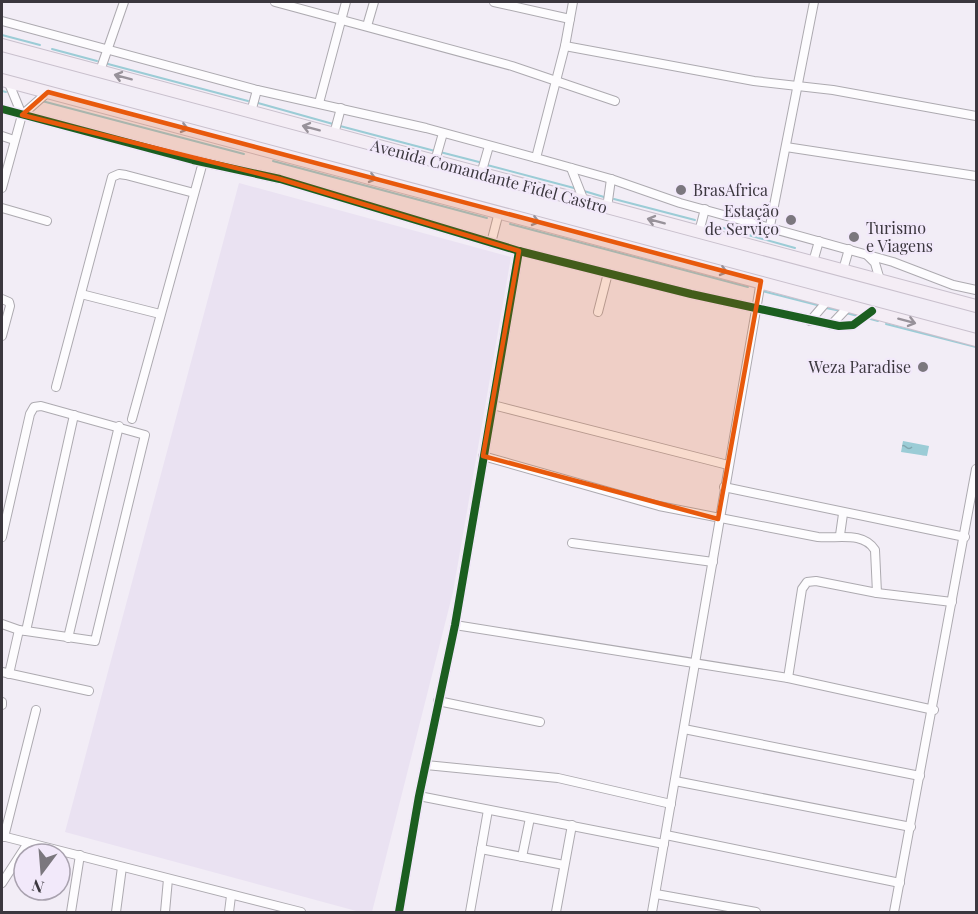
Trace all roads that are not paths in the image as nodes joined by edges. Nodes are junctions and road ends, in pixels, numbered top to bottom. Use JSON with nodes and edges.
{"nodes":[{"id":1,"x":124,"y":2,"type":"edge"},
{"id":2,"x":275,"y":2,"type":"edge"},
{"id":3,"x":346,"y":2,"type":"edge"},
{"id":4,"x":374,"y":2,"type":"edge"},
{"id":5,"x":494,"y":2,"type":"edge"},
{"id":6,"x":573,"y":2,"type":"edge"},
{"id":7,"x":814,"y":2,"type":"edge"},
{"id":8,"x":342,"y":19,"type":"junction"},
{"id":9,"x":570,"y":19,"type":"junction"},
{"id":10,"x":2,"y":21,"type":"edge"},
{"id":11,"x":367,"y":26,"type":"junction"},
{"id":12,"x":2,"y":45,"type":"edge"},
{"id":13,"x":565,"y":46,"type":"junction"},
{"id":14,"x":110,"y":50,"type":"junction"},
{"id":15,"x":100,"y":71,"type":"junction"},
{"id":16,"x":4,"y":80,"type":"edge"},
{"id":17,"x":555,"y":81,"type":"junction"},
{"id":18,"x":797,"y":86,"type":"junction"},
{"id":19,"x":257,"y":90,"type":"junction"},
{"id":20,"x":48,"y":92,"type":"junction"},
{"id":21,"x":615,"y":101,"type":"dead end"},
{"id":22,"x":319,"y":103,"type":"junction"},
{"id":23,"x":341,"y":108,"type":"junction"},
{"id":24,"x":2,"y":109,"type":"edge"},
{"id":25,"x":251,"y":112,"type":"junction"},
{"id":26,"x":22,"y":115,"type":"junction"},
{"id":27,"x":976,"y":116,"type":"edge"},
{"id":28,"x":443,"y":133,"type":"junction"},
{"id":29,"x":334,"y":134,"type":"junction"},
{"id":30,"x":2,"y":136,"type":"edge"},
{"id":31,"x":14,"y":140,"type":"junction"},
{"id":32,"x":489,"y":146,"type":"junction"},
{"id":33,"x":786,"y":147,"type":"junction"},
{"id":34,"x":536,"y":158,"type":"junction"},
{"id":35,"x":435,"y":161,"type":"junction"},
{"id":36,"x":203,"y":162,"type":"junction"},
{"id":37,"x":572,"y":168,"type":"junction"},
{"id":38,"x":481,"y":174,"type":"junction"},
{"id":39,"x":976,"y":176,"type":"edge"},
{"id":40,"x":611,"y":179,"type":"junction"},
{"id":41,"x":2,"y":188,"type":"edge"},
{"id":42,"x":194,"y":193,"type":"junction"},
{"id":43,"x":584,"y":201,"type":"junction"},
{"id":44,"x":2,"y":208,"type":"edge"},
{"id":45,"x":607,"y":208,"type":"junction"},
{"id":46,"x":705,"y":210,"type":"junction"},
{"id":47,"x":499,"y":212,"type":"junction"},
{"id":48,"x":47,"y":221,"type":"dead end"},
{"id":49,"x":770,"y":226,"type":"junction"},
{"id":50,"x":699,"y":232,"type":"junction"},
{"id":51,"x":819,"y":241,"type":"junction"},
{"id":52,"x":491,"y":243,"type":"junction"},
{"id":53,"x":849,"y":249,"type":"junction"},
{"id":54,"x":519,"y":251,"type":"junction"},
{"id":55,"x":862,"y":253,"type":"junction"},
{"id":56,"x":813,"y":262,"type":"junction"},
{"id":57,"x":843,"y":270,"type":"junction"},
{"id":58,"x":608,"y":273,"type":"junction"},
{"id":59,"x":880,"y":280,"type":"junction"},
{"id":60,"x":761,"y":281,"type":"junction"},
{"id":61,"x":976,"y":290,"type":"edge"},
{"id":62,"x":81,"y":294,"type":"junction"},
{"id":63,"x":2,"y":299,"type":"edge"},
{"id":64,"x":829,"y":299,"type":"junction"},
{"id":65,"x":850,"y":305,"type":"junction"},
{"id":66,"x":976,"y":306,"type":"edge"},
{"id":67,"x":756,"y":308,"type":"junction"},
{"id":68,"x":872,"y":311,"type":"junction"},
{"id":69,"x":598,"y":312,"type":"dead end"},
{"id":70,"x":160,"y":314,"type":"junction"},
{"id":71,"x":810,"y":321,"type":"junction"},
{"id":72,"x":831,"y":325,"type":"junction"},
{"id":73,"x":2,"y":336,"type":"edge"},
{"id":74,"x":976,"y":340,"type":"edge"},
{"id":75,"x":56,"y":387,"type":"dead end"},
{"id":76,"x":493,"y":405,"type":"junction"},
{"id":77,"x":74,"y":415,"type":"junction"},
{"id":78,"x":132,"y":419,"type":"dead end"},
{"id":79,"x":119,"y":426,"type":"junction"},
{"id":80,"x":483,"y":456,"type":"junction"},
{"id":81,"x":728,"y":465,"type":"junction"},
{"id":82,"x":976,"y":469,"type":"edge"},
{"id":83,"x":724,"y":487,"type":"junction"},
{"id":84,"x":843,"y":514,"type":"junction"},
{"id":85,"x":718,"y":519,"type":"junction"},
{"id":86,"x":840,"y":536,"type":"junction"},
{"id":87,"x":2,"y":537,"type":"edge"},
{"id":88,"x":964,"y":537,"type":"junction"},
{"id":89,"x":572,"y":543,"type":"dead end"},
{"id":90,"x":712,"y":562,"type":"junction"},
{"id":91,"x":877,"y":593,"type":"junction"},
{"id":92,"x":952,"y":602,"type":"junction"},
{"id":93,"x":2,"y":624,"type":"edge"},
{"id":94,"x":455,"y":625,"type":"junction"},
{"id":95,"x":22,"y":630,"type":"junction"},
{"id":96,"x":68,"y":638,"type":"junction"},
{"id":97,"x":695,"y":665,"type":"junction"},
{"id":98,"x":5,"y":673,"type":"edge"},
{"id":99,"x":788,"y":678,"type":"junction"},
{"id":100,"x":89,"y":691,"type":"dead end"},
{"id":101,"x":438,"y":701,"type":"junction"},
{"id":102,"x":36,"y":710,"type":"dead end"},
{"id":103,"x":934,"y":710,"type":"junction"},
{"id":104,"x":540,"y":722,"type":"dead end"},
{"id":105,"x":684,"y":729,"type":"junction"},
{"id":106,"x":426,"y":765,"type":"junction"},
{"id":107,"x":920,"y":776,"type":"junction"},
{"id":108,"x":675,"y":781,"type":"junction"},
{"id":109,"x":419,"y":796,"type":"junction"},
{"id":110,"x":671,"y":804,"type":"junction"},
{"id":111,"x":488,"y":810,"type":"junction"},
{"id":112,"x":530,"y":818,"type":"junction"},
{"id":113,"x":572,"y":825,"type":"junction"},
{"id":114,"x":911,"y":827,"type":"junction"},
{"id":115,"x":3,"y":836,"type":"edge"},
{"id":116,"x":665,"y":839,"type":"junction"},
{"id":117,"x":24,"y":842,"type":"edge"},
{"id":118,"x":481,"y":849,"type":"junction"},
{"id":119,"x":72,"y":853,"type":"edge"},
{"id":120,"x":80,"y":855,"type":"junction"},
{"id":121,"x":522,"y":857,"type":"junction"},
{"id":122,"x":564,"y":865,"type":"junction"},
{"id":123,"x":122,"y":867,"type":"junction"},
{"id":124,"x":12,"y":868,"type":"edge"},
{"id":125,"x":168,"y":879,"type":"junction"},
{"id":126,"x":2,"y":883,"type":"edge"},
{"id":127,"x":900,"y":883,"type":"junction"},
{"id":128,"x":656,"y":894,"type":"junction"},
{"id":129,"x":231,"y":896,"type":"junction"},
{"id":130,"x":71,"y":912,"type":"edge"},
{"id":131,"x":116,"y":912,"type":"edge"},
{"id":132,"x":165,"y":912,"type":"edge"},
{"id":133,"x":229,"y":912,"type":"edge"},
{"id":134,"x":300,"y":912,"type":"edge"},
{"id":135,"x":399,"y":912,"type":"edge"},
{"id":136,"x":470,"y":912,"type":"edge"},
{"id":137,"x":556,"y":912,"type":"edge"},
{"id":138,"x":652,"y":912,"type":"edge"},
{"id":139,"x":756,"y":912,"type":"edge"},
{"id":140,"x":894,"y":912,"type":"edge"}],
"edges":[{"from":1,"to":14,"type":"street"},
{"from":2,"to":8,"type":"street"},
{"from":3,"to":8,"type":"street"},
{"from":4,"to":11,"type":"street"},
{"from":5,"to":9,"type":"street"},
{"from":6,"to":9,"type":"street"},
{"from":7,"to":18,"type":"street"},
{"from":8,"to":11,"type":"street"},
{"from":8,"to":22,"type":"street"},
{"from":9,"to":13,"type":"street"},
{"from":10,"to":14,"type":"street"},
{"from":11,"to":17,"type":"street"},
{"from":12,"to":15,"type":"highway","name":"Avenida Comandante Fidel Castro"},
{"from":13,"to":17,"type":"street"},
{"from":13,"to":18,"type":"street"},
{"from":14,"to":15,"type":"street"},
{"from":14,"to":19,"type":"street"},
{"from":25,"to":15,"type":"highway","name":"Avenida Comandante Fidel Castro","one_way":true},
{"from":16,"to":20,"type":"highway","name":"Avenida Comandante Fidel Castro"},
{"from":16,"to":26,"type":"street"},
{"from":17,"to":21,"type":"street"},
{"from":17,"to":34,"type":"street"},
{"from":18,"to":27,"type":"street"},
{"from":18,"to":33,"type":"street"},
{"from":19,"to":22,"type":"street"},
{"from":19,"to":25,"type":"street"},
{"from":20,"to":26,"type":"street"},
{"from":20,"to":47,"type":"highway","name":"Avenida Comandante Fidel Castro","one_way":true},
{"from":22,"to":23,"type":"street"},
{"from":23,"to":28,"type":"street"},
{"from":23,"to":29,"type":"street"},
{"from":24,"to":26,"type":"street"},
{"from":29,"to":25,"type":"highway","name":"Avenida Comandante Fidel Castro","one_way":true},
{"from":26,"to":31,"type":"street"},
{"from":26,"to":36,"type":"street"},
{"from":28,"to":32,"type":"street"},
{"from":28,"to":35,"type":"street"},
{"from":29,"to":35,"type":"highway","name":"Avenida Comandante Fidel Castro"},
{"from":30,"to":31,"type":"street"},
{"from":31,"to":41,"type":"street"},
{"from":32,"to":34,"type":"street"},
{"from":32,"to":38,"type":"street"},
{"from":33,"to":39,"type":"street"},
{"from":33,"to":49,"type":"street"},
{"from":34,"to":37,"type":"street"},
{"from":35,"to":38,"type":"highway","name":"Avenida Comandante Fidel Castro"},
{"from":36,"to":42,"type":"street"},
{"from":36,"to":52,"type":"street"},
{"from":37,"to":40,"type":"street"},
{"from":37,"to":43,"type":"street"},
{"from":38,"to":43,"type":"highway","name":"Avenida Comandante Fidel Castro"},
{"from":40,"to":45,"type":"street"},
{"from":40,"to":46,"type":"street"},
{"from":42,"to":62,"type":"street"},
{"from":42,"to":70,"type":"street"},
{"from":43,"to":45,"type":"highway","name":"Avenida Comandante Fidel Castro"},
{"from":44,"to":48,"type":"street"},
{"from":50,"to":45,"type":"highway","name":"Avenida Comandante Fidel Castro","one_way":true},
{"from":46,"to":49,"type":"street"},
{"from":46,"to":50,"type":"street"},
{"from":47,"to":52,"type":"street"},
{"from":47,"to":60,"type":"highway","name":"Avenida Comandante Fidel Castro","one_way":true},
{"from":49,"to":51,"type":"street"},
{"from":50,"to":56,"type":"highway","name":"Avenida Comandante Fidel Castro"},
{"from":51,"to":53,"type":"street"},
{"from":51,"to":56,"type":"street"},
{"from":52,"to":54,"type":"street"},
{"from":53,"to":55,"type":"street"},
{"from":53,"to":57,"type":"street"},
{"from":54,"to":58,"type":"street"},
{"from":54,"to":76,"type":"street"},
{"from":55,"to":59,"type":"street"},
{"from":55,"to":61,"type":"street"},
{"from":56,"to":57,"type":"highway","name":"Avenida Comandante Fidel Castro"},
{"from":57,"to":59,"type":"highway","name":"Avenida Comandante Fidel Castro"},
{"from":58,"to":67,"type":"street"},
{"from":58,"to":69,"type":"street"},
{"from":59,"to":66,"type":"highway","name":"Avenida Comandante Fidel Castro"},
{"from":60,"to":64,"type":"highway","name":"Avenida Comandante Fidel Castro"},
{"from":60,"to":67,"type":"street"},
{"from":62,"to":70,"type":"street"},
{"from":62,"to":75,"type":"street"},
{"from":63,"to":73,"type":"street"},
{"from":64,"to":65,"type":"highway","name":"Avenida Comandante Fidel Castro"},
{"from":64,"to":71,"type":"street"},
{"from":65,"to":68,"type":"highway","name":"Avenida Comandante Fidel Castro"},
{"from":65,"to":72,"type":"street"},
{"from":67,"to":71,"type":"street"},
{"from":67,"to":81,"type":"street"},
{"from":68,"to":72,"type":"street"},
{"from":68,"to":74,"type":"highway","name":"Avenida Comandante Fidel Castro","one_way":true},
{"from":70,"to":78,"type":"street"},
{"from":71,"to":72,"type":"street"},
{"from":76,"to":80,"type":"street"},
{"from":76,"to":81,"type":"street"},
{"from":77,"to":79,"type":"street"},
{"from":77,"to":87,"type":"street"},
{"from":77,"to":95,"type":"street"},
{"from":79,"to":96,"type":"street"},
{"from":79,"to":96,"type":"street"},
{"from":80,"to":85,"type":"street"},
{"from":80,"to":94,"type":"street"},
{"from":81,"to":83,"type":"street"},
{"from":82,"to":88,"type":"street"},
{"from":83,"to":84,"type":"street"},
{"from":83,"to":85,"type":"street"},
{"from":84,"to":86,"type":"street"},
{"from":84,"to":88,"type":"street"},
{"from":85,"to":86,"type":"street"},
{"from":85,"to":90,"type":"street"},
{"from":86,"to":91,"type":"street"},
{"from":88,"to":92,"type":"street"},
{"from":89,"to":90,"type":"street"},
{"from":90,"to":97,"type":"street"},
{"from":91,"to":92,"type":"street"},
{"from":91,"to":99,"type":"street"},
{"from":92,"to":103,"type":"street"},
{"from":93,"to":95,"type":"street"},
{"from":94,"to":97,"type":"street"},
{"from":94,"to":101,"type":"street"},
{"from":95,"to":96,"type":"street"},
{"from":95,"to":98,"type":"street"},
{"from":97,"to":99,"type":"street"},
{"from":97,"to":105,"type":"street"},
{"from":98,"to":100,"type":"street"},
{"from":99,"to":103,"type":"street"},
{"from":101,"to":104,"type":"street"},
{"from":101,"to":106,"type":"street"},
{"from":102,"to":115,"type":"street"},
{"from":103,"to":107,"type":"street"},
{"from":105,"to":107,"type":"street"},
{"from":105,"to":108,"type":"street"},
{"from":106,"to":109,"type":"street"},
{"from":106,"to":110,"type":"street"},
{"from":107,"to":114,"type":"street"},
{"from":108,"to":110,"type":"street"},
{"from":108,"to":114,"type":"street"},
{"from":109,"to":111,"type":"street"},
{"from":109,"to":135,"type":"street"},
{"from":110,"to":116,"type":"street"},
{"from":111,"to":112,"type":"street"},
{"from":111,"to":118,"type":"street"},
{"from":112,"to":113,"type":"street"},
{"from":112,"to":121,"type":"street"},
{"from":113,"to":116,"type":"street"},
{"from":113,"to":122,"type":"street"},
{"from":114,"to":127,"type":"street"},
{"from":115,"to":117,"type":"street"},
{"from":116,"to":127,"type":"street"},
{"from":116,"to":128,"type":"street"},
{"from":118,"to":121,"type":"street"},
{"from":118,"to":136,"type":"street"},
{"from":119,"to":120,"type":"street"},
{"from":120,"to":123,"type":"street"},
{"from":120,"to":130,"type":"street"},
{"from":121,"to":122,"type":"street"},
{"from":122,"to":137,"type":"street"},
{"from":123,"to":125,"type":"street"},
{"from":123,"to":131,"type":"street"},
{"from":124,"to":126,"type":"street"},
{"from":125,"to":129,"type":"street"},
{"from":125,"to":132,"type":"street"},
{"from":127,"to":140,"type":"street"},
{"from":128,"to":138,"type":"street"},
{"from":128,"to":139,"type":"street"},
{"from":129,"to":133,"type":"street"},
{"from":129,"to":134,"type":"street"}]}
